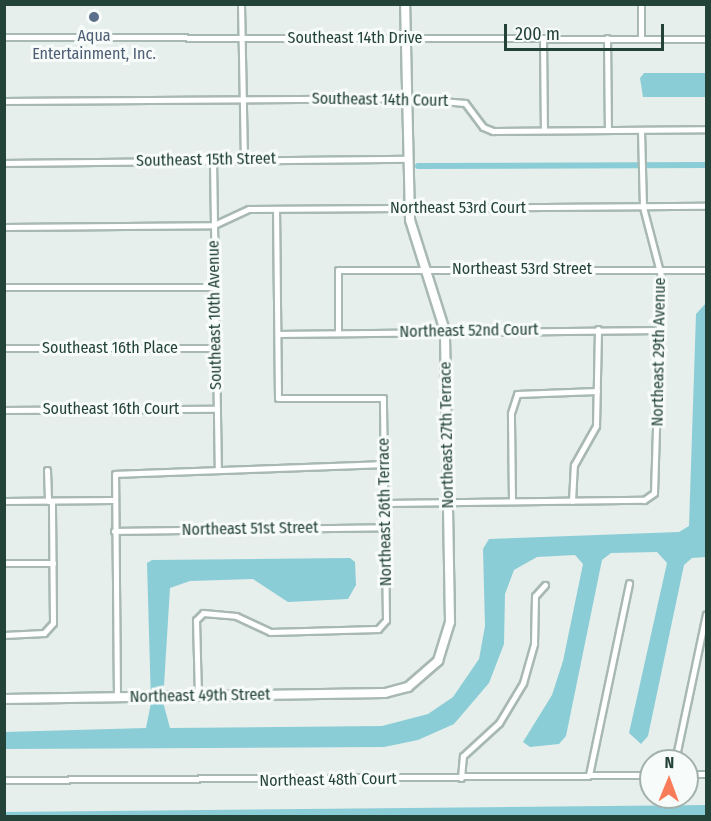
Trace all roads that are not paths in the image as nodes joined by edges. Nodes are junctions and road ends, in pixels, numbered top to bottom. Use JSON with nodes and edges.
{"nodes":[{"id":1,"x":241,"y":4,"type":"edge"},
{"id":2,"x":405,"y":4,"type":"edge"},
{"id":3,"x":641,"y":4,"type":"edge"},
{"id":4,"x":4,"y":37,"type":"edge"},
{"id":5,"x":406,"y":37,"type":"junction"},
{"id":6,"x":241,"y":38,"type":"junction"},
{"id":7,"x":543,"y":38,"type":"junction"},
{"id":8,"x":607,"y":38,"type":"junction"},
{"id":9,"x":641,"y":39,"type":"junction"},
{"id":10,"x":706,"y":39,"type":"edge"},
{"id":11,"x":407,"y":98,"type":"junction"},
{"id":12,"x":243,"y":99,"type":"junction"},
{"id":13,"x":4,"y":101,"type":"edge"},
{"id":14,"x":608,"y":129,"type":"junction"},
{"id":15,"x":706,"y":129,"type":"edge"},
{"id":16,"x":544,"y":130,"type":"junction"},
{"id":17,"x":641,"y":130,"type":"junction"},
{"id":18,"x":408,"y":159,"type":"junction"},
{"id":19,"x":213,"y":160,"type":"junction"},
{"id":20,"x":244,"y":160,"type":"junction"},
{"id":21,"x":4,"y":163,"type":"edge"},
{"id":22,"x":706,"y":206,"type":"edge"},
{"id":23,"x":643,"y":207,"type":"junction"},
{"id":24,"x":410,"y":208,"type":"junction"},
{"id":25,"x":276,"y":209,"type":"junction"},
{"id":26,"x":214,"y":225,"type":"junction"},
{"id":27,"x":4,"y":227,"type":"edge"},
{"id":28,"x":661,"y":268,"type":"junction"},
{"id":29,"x":428,"y":270,"type":"junction"},
{"id":30,"x":706,"y":270,"type":"edge"},
{"id":31,"x":215,"y":286,"type":"junction"},
{"id":32,"x":4,"y":287,"type":"edge"},
{"id":33,"x":598,"y":329,"type":"junction"},
{"id":34,"x":660,"y":330,"type":"junction"},
{"id":35,"x":445,"y":331,"type":"junction"},
{"id":36,"x":338,"y":333,"type":"junction"},
{"id":37,"x":278,"y":334,"type":"junction"},
{"id":38,"x":4,"y":348,"type":"edge"},
{"id":39,"x":216,"y":348,"type":"junction"},
{"id":40,"x":597,"y":391,"type":"junction"},
{"id":41,"x":217,"y":409,"type":"junction"},
{"id":42,"x":4,"y":410,"type":"edge"},
{"id":43,"x":384,"y":464,"type":"junction"},
{"id":44,"x":47,"y":470,"type":"dead end"},
{"id":45,"x":218,"y":470,"type":"junction"},
{"id":46,"x":113,"y":500,"type":"junction"},
{"id":47,"x":4,"y":501,"type":"edge"},
{"id":48,"x":50,"y":501,"type":"junction"},
{"id":49,"x":512,"y":501,"type":"junction"},
{"id":50,"x":572,"y":501,"type":"junction"},
{"id":51,"x":448,"y":502,"type":"junction"},
{"id":52,"x":385,"y":503,"type":"junction"},
{"id":53,"x":385,"y":527,"type":"junction"},
{"id":54,"x":114,"y":531,"type":"junction"},
{"id":55,"x":4,"y":563,"type":"edge"},
{"id":56,"x":53,"y":563,"type":"junction"},
{"id":57,"x":629,"y":583,"type":"dead end"},
{"id":58,"x":545,"y":585,"type":"dead end"},
{"id":59,"x":706,"y":614,"type":"edge"},
{"id":60,"x":4,"y":635,"type":"edge"},
{"id":61,"x":396,"y":691,"type":"joint"},
{"id":62,"x":198,"y":696,"type":"junction"},
{"id":63,"x":117,"y":698,"type":"junction"},
{"id":64,"x":4,"y":699,"type":"edge"},
{"id":65,"x":678,"y":749,"type":"edge"},
{"id":66,"x":589,"y":775,"type":"junction"},
{"id":67,"x":639,"y":775,"type":"edge"},
{"id":68,"x":461,"y":778,"type":"junction"},
{"id":69,"x":4,"y":780,"type":"edge"}],
"edges":[{"from":1,"to":6,"type":"street"},
{"from":2,"to":5,"type":"street","name":"Northeast 27th Terrace"},
{"from":3,"to":9,"type":"street"},
{"from":4,"to":6,"type":"street","name":"Southeast 14th Drive"},
{"from":5,"to":6,"type":"street","name":"Southeast 14th Drive"},
{"from":5,"to":7,"type":"street","name":"Southeast 14th Drive"},
{"from":5,"to":11,"type":"street","name":"Northeast 27th Terrace"},
{"from":6,"to":12,"type":"street"},
{"from":7,"to":8,"type":"street","name":"Southeast 14th Drive"},
{"from":7,"to":16,"type":"street"},
{"from":8,"to":9,"type":"street","name":"Southeast 14th Drive"},
{"from":8,"to":14,"type":"street"},
{"from":9,"to":10,"type":"street","name":"Southeast 14th Drive"},
{"from":11,"to":12,"type":"street","name":"Southeast 14th Court"},
{"from":11,"to":16,"type":"street","name":"Southeast 14th Court"},
{"from":11,"to":18,"type":"street","name":"Northeast 27th Terrace"},
{"from":12,"to":13,"type":"street","name":"Southeast 14th Court"},
{"from":12,"to":20,"type":"street"},
{"from":14,"to":16,"type":"street","name":"Southeast 14th Court"},
{"from":14,"to":17,"type":"street","name":"Southeast 14th Court"},
{"from":15,"to":17,"type":"street","name":"Southeast 14th Court"},
{"from":17,"to":23,"type":"street","name":"Northeast 29th Avenue"},
{"from":18,"to":20,"type":"street","name":"Southeast 15th Street"},
{"from":18,"to":24,"type":"street","name":"Northeast 27th Terrace"},
{"from":19,"to":20,"type":"street","name":"Southeast 15th Street"},
{"from":19,"to":21,"type":"street","name":"Southeast 15th Street"},
{"from":19,"to":26,"type":"street","name":"Southeast 10th Avenue"},
{"from":22,"to":23,"type":"street","name":"Northeast 53rd Court"},
{"from":23,"to":24,"type":"street","name":"Northeast 53rd Court"},
{"from":23,"to":28,"type":"street","name":"Northeast 29th Avenue"},
{"from":24,"to":25,"type":"street","name":"Northeast 53rd Court"},
{"from":24,"to":29,"type":"street","name":"Northeast 27th Terrace"},
{"from":25,"to":26,"type":"street","name":"Northeast 53rd Court"},
{"from":25,"to":37,"type":"street"},
{"from":26,"to":27,"type":"street"},
{"from":26,"to":31,"type":"street","name":"Southeast 10th Avenue"},
{"from":28,"to":29,"type":"street","name":"Northeast 53rd Street"},
{"from":28,"to":30,"type":"street","name":"Northeast 53rd Street"},
{"from":28,"to":34,"type":"street","name":"Northeast 29th Avenue"},
{"from":29,"to":35,"type":"street","name":"Northeast 27th Terrace"},
{"from":29,"to":36,"type":"street","name":"Northeast 53rd Street"},
{"from":31,"to":32,"type":"street"},
{"from":31,"to":39,"type":"street","name":"Southeast 10th Avenue"},
{"from":33,"to":34,"type":"street","name":"Northeast 52nd Court"},
{"from":33,"to":35,"type":"street","name":"Northeast 52nd Court"},
{"from":33,"to":40,"type":"street"},
{"from":34,"to":50,"type":"street","name":"Northeast 29th Avenue"},
{"from":35,"to":36,"type":"street","name":"Northeast 52nd Court"},
{"from":35,"to":51,"type":"street","name":"Northeast 27th Terrace"},
{"from":36,"to":37,"type":"street","name":"Northeast 52nd Court"},
{"from":37,"to":43,"type":"street","name":"Northeast 26th Terrace"},
{"from":38,"to":39,"type":"street","name":"Southeast 16th Place"},
{"from":39,"to":41,"type":"street","name":"Southeast 10th Avenue"},
{"from":40,"to":49,"type":"street"},
{"from":40,"to":50,"type":"street"},
{"from":41,"to":42,"type":"street","name":"Southeast 16th Court"},
{"from":41,"to":45,"type":"street","name":"Southeast 10th Avenue"},
{"from":43,"to":45,"type":"street"},
{"from":43,"to":52,"type":"street","name":"Northeast 26th Terrace"},
{"from":44,"to":48,"type":"street"},
{"from":45,"to":46,"type":"street"},
{"from":46,"to":48,"type":"street"},
{"from":46,"to":54,"type":"street"},
{"from":47,"to":48,"type":"street"},
{"from":48,"to":56,"type":"street"},
{"from":49,"to":50,"type":"street"},
{"from":49,"to":51,"type":"street"},
{"from":51,"to":52,"type":"street"},
{"from":51,"to":61,"type":"street","name":"Northeast 27th Terrace"},
{"from":52,"to":53,"type":"street","name":"Northeast 26th Terrace"},
{"from":53,"to":54,"type":"street","name":"Northeast 51st Street"},
{"from":53,"to":62,"type":"street","name":"Northeast 26th Terrace"},
{"from":54,"to":63,"type":"street"},
{"from":55,"to":56,"type":"street"},
{"from":56,"to":60,"type":"street"},
{"from":57,"to":66,"type":"street"},
{"from":58,"to":68,"type":"street"},
{"from":59,"to":65,"type":"street"},
{"from":61,"to":62,"type":"street","name":"Northeast 49th Street"},
{"from":62,"to":63,"type":"street","name":"Northeast 49th Street"},
{"from":63,"to":64,"type":"street","name":"Northeast 49th Street"},
{"from":66,"to":67,"type":"street","name":"Northeast 48th Court"},
{"from":66,"to":68,"type":"street","name":"Northeast 48th Court"},
{"from":68,"to":69,"type":"street","name":"Northeast 48th Court"}]}
